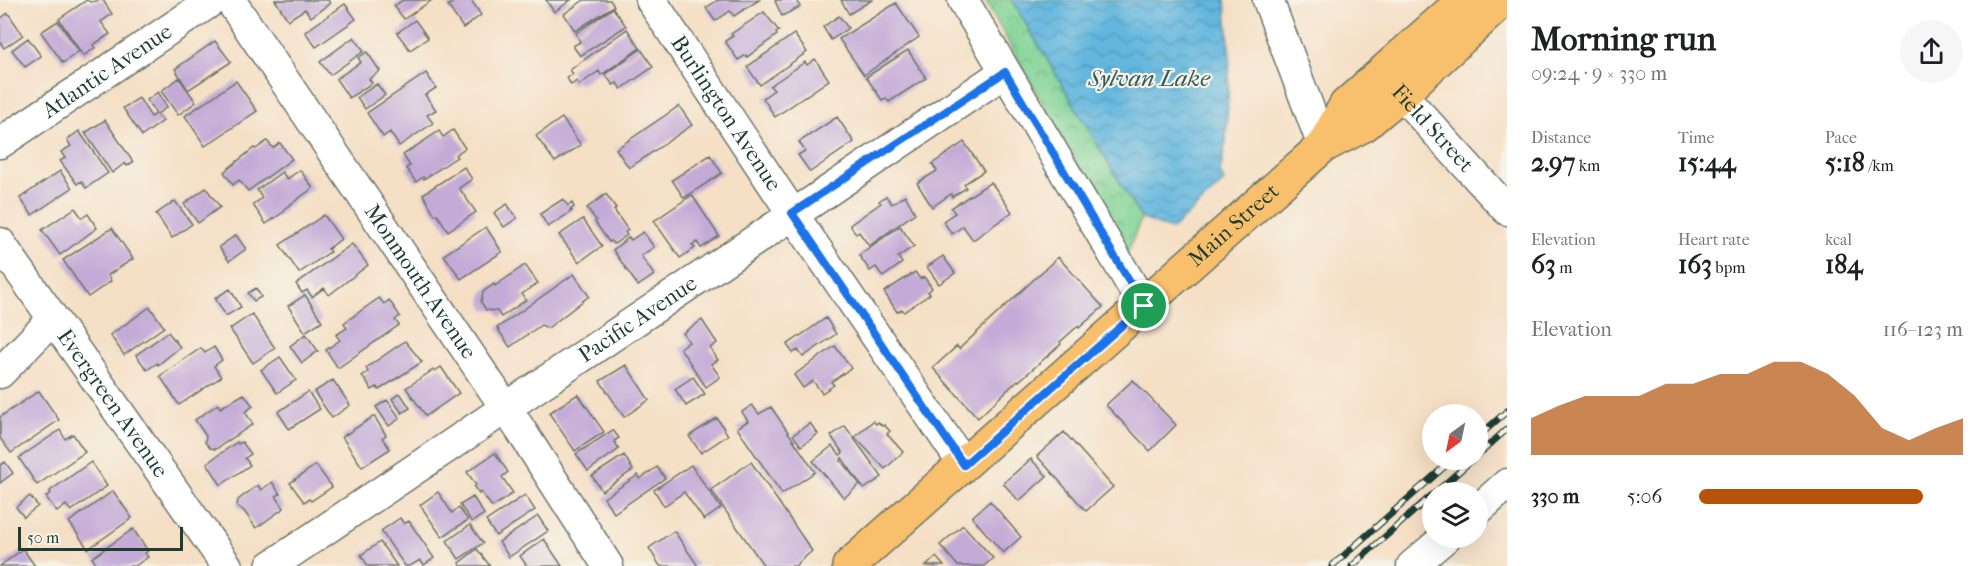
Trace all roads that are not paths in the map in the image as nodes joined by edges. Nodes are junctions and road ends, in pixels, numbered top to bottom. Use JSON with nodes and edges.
{"nodes":[{"id":1,"x":213,"y":0,"type":"edge"},
{"id":2,"x":230,"y":0,"type":"edge"},
{"id":3,"x":651,"y":0,"type":"edge"},
{"id":4,"x":963,"y":0,"type":"edge"},
{"id":5,"x":1268,"y":0,"type":"edge"},
{"id":6,"x":1503,"y":0,"type":"edge"},
{"id":7,"x":1461,"y":1,"type":"edge"},
{"id":8,"x":1005,"y":72,"type":"junction"},
{"id":9,"x":1392,"y":83,"type":"junction"},
{"id":10,"x":0,"y":143,"type":"edge"},
{"id":11,"x":1323,"y":146,"type":"junction"},
{"id":12,"x":1507,"y":210,"type":"edge"},
{"id":13,"x":792,"y":213,"type":"junction"},
{"id":14,"x":0,"y":243,"type":"edge"},
{"id":15,"x":1144,"y":306,"type":"junction"},
{"id":16,"x":53,"y":319,"type":"junction"},
{"id":17,"x":0,"y":373,"type":"edge"},
{"id":18,"x":504,"y":408,"type":"junction"},
{"id":19,"x":964,"y":465,"type":"junction"},
{"id":20,"x":1507,"y":484,"type":"edge"},
{"id":21,"x":1488,"y":501,"type":"edge"},
{"id":22,"x":1433,"y":548,"type":"edge"},
{"id":23,"x":227,"y":566,"type":"edge"},
{"id":24,"x":271,"y":566,"type":"edge"},
{"id":25,"x":608,"y":566,"type":"edge"},
{"id":26,"x":849,"y":566,"type":"edge"},
{"id":27,"x":1413,"y":566,"type":"edge"}],
"edges":[{"from":1,"to":10,"type":"street","name":"Atlantic Avenue"},
{"from":2,"to":18,"type":"street","name":"Monmouth Avenue"},
{"from":3,"to":13,"type":"street","name":"Burlington Avenue"},
{"from":4,"to":8,"type":"street"},
{"from":5,"to":11,"type":"street"},
{"from":6,"to":9,"type":"main road","name":"Main Street"},
{"from":7,"to":9,"type":"main road","name":"Main Street"},
{"from":8,"to":13,"type":"street","name":"Pacific Avenue"},
{"from":8,"to":15,"type":"street"},
{"from":9,"to":11,"type":"main road","name":"Main Street"},
{"from":9,"to":12,"type":"street","name":"Field Street"},
{"from":11,"to":15,"type":"main road","name":"Main Street"},
{"from":13,"to":18,"type":"street","name":"Pacific Avenue"},
{"from":13,"to":19,"type":"street","name":"Burlington Avenue"},
{"from":14,"to":16,"type":"street","name":"Evergreen Avenue"},
{"from":15,"to":19,"type":"main road","name":"Main Street"},
{"from":16,"to":17,"type":"street"},
{"from":16,"to":23,"type":"street","name":"Evergreen Avenue"},
{"from":18,"to":24,"type":"street","name":"Pacific Avenue"},
{"from":18,"to":25,"type":"street","name":"Monmouth Avenue"},
{"from":19,"to":26,"type":"main road","name":"Main Street"},
{"from":20,"to":21,"type":"street"},
{"from":22,"to":27,"type":"street"}]}
